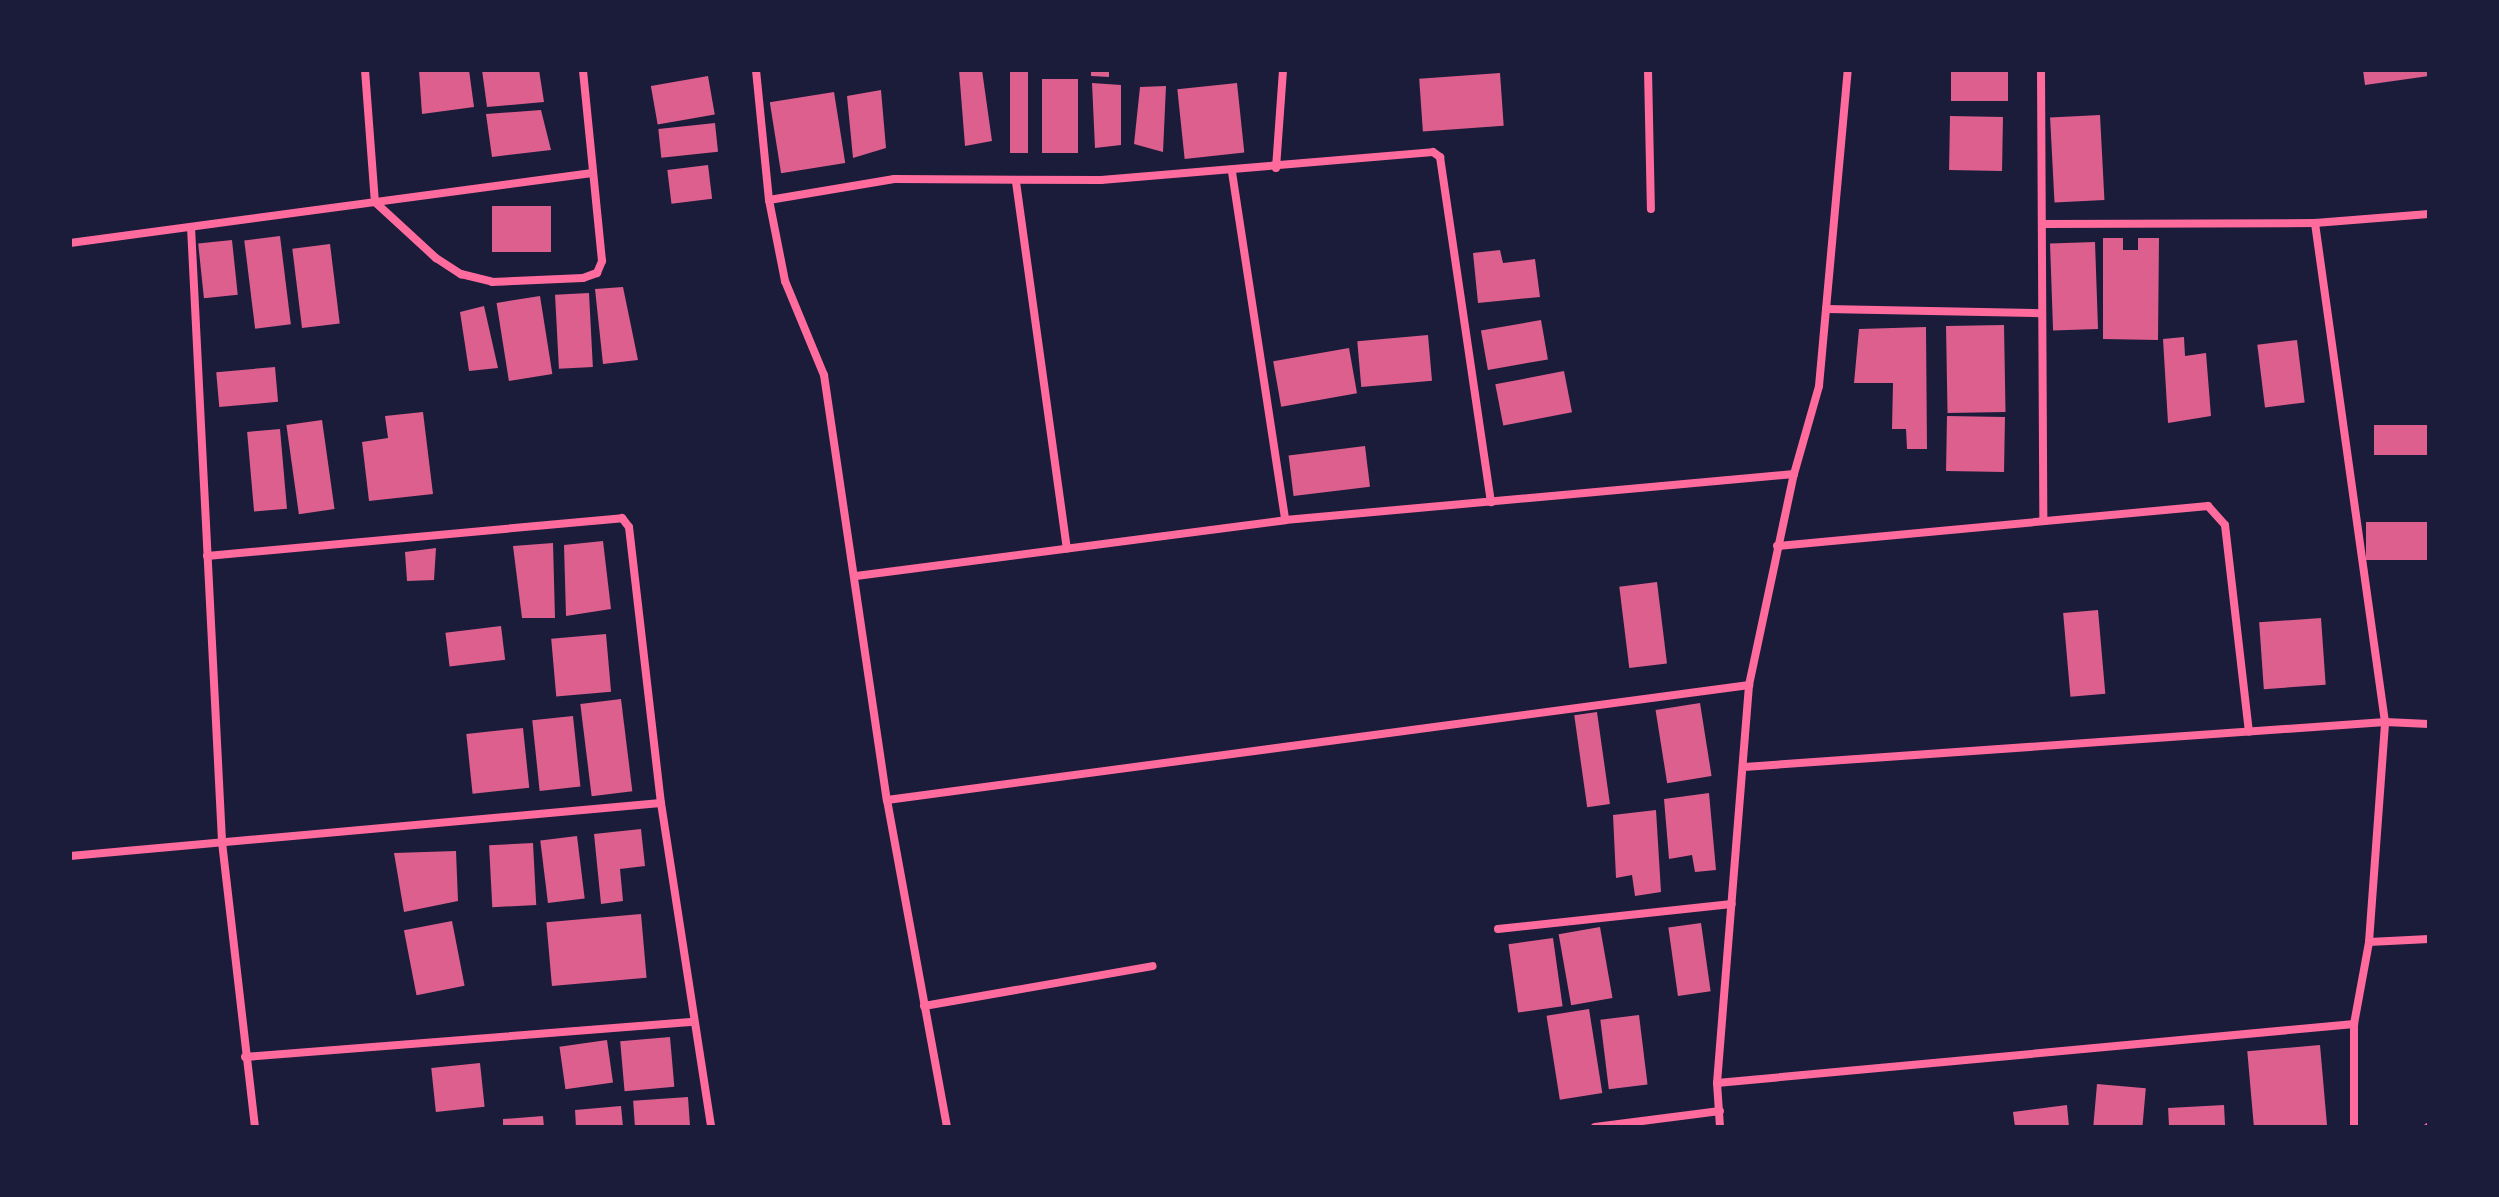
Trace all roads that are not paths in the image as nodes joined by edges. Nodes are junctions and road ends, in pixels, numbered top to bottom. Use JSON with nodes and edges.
{"nodes":[{"id":1,"x":365,"y":70,"type":"edge"},
{"id":2,"x":583,"y":70,"type":"edge"},
{"id":3,"x":756,"y":70,"type":"edge"},
{"id":4,"x":1283,"y":70,"type":"edge"},
{"id":5,"x":1648,"y":70,"type":"edge"},
{"id":6,"x":1848,"y":70,"type":"edge"},
{"id":7,"x":2041,"y":70,"type":"edge"},
{"id":8,"x":1276,"y":168,"type":"junction"},
{"id":9,"x":1232,"y":172,"type":"junction"},
{"id":10,"x":592,"y":173,"type":"junction"},
{"id":11,"x":1016,"y":182,"type":"junction"},
{"id":12,"x":769,"y":200,"type":"junction"},
{"id":13,"x":375,"y":202,"type":"junction"},
{"id":14,"x":1651,"y":209,"type":"dead end"},
{"id":15,"x":2429,"y":214,"type":"edge"},
{"id":16,"x":2315,"y":223,"type":"junction"},
{"id":17,"x":2042,"y":224,"type":"junction"},
{"id":18,"x":191,"y":227,"type":"junction"},
{"id":19,"x":70,"y":243,"type":"edge"},
{"id":20,"x":1826,"y":309,"type":"junction"},
{"id":21,"x":2042,"y":313,"type":"junction"},
{"id":22,"x":1794,"y":474,"type":"junction"},
{"id":23,"x":1491,"y":502,"type":"junction"},
{"id":24,"x":2043,"y":519,"type":"junction"},
{"id":25,"x":1285,"y":520,"type":"junction"},
{"id":26,"x":1777,"y":546,"type":"junction"},
{"id":27,"x":1067,"y":548,"type":"junction"},
{"id":28,"x":207,"y":556,"type":"junction"},
{"id":29,"x":856,"y":576,"type":"junction"},
{"id":30,"x":1749,"y":685,"type":"junction"},
{"id":31,"x":2385,"y":722,"type":"junction"},
{"id":32,"x":2429,"y":724,"type":"edge"},
{"id":33,"x":2249,"y":732,"type":"junction"},
{"id":34,"x":1744,"y":767,"type":"junction"},
{"id":35,"x":887,"y":800,"type":"junction"},
{"id":36,"x":661,"y":803,"type":"junction"},
{"id":37,"x":222,"y":842,"type":"junction"},
{"id":38,"x":70,"y":856,"type":"edge"},
{"id":39,"x":1732,"y":904,"type":"junction"},
{"id":40,"x":1498,"y":929,"type":"dead end"},
{"id":41,"x":2429,"y":939,"type":"edge"},
{"id":42,"x":2369,"y":942,"type":"junction"},
{"id":43,"x":1153,"y":966,"type":"dead end"},
{"id":44,"x":924,"y":1006,"type":"junction"},
{"id":45,"x":694,"y":1022,"type":"junction"},
{"id":46,"x":2354,"y":1024,"type":"junction"},
{"id":47,"x":245,"y":1057,"type":"junction"},
{"id":48,"x":1717,"y":1083,"type":"junction"},
{"id":49,"x":1720,"y":1111,"type":"junction"},
{"id":50,"x":255,"y":1127,"type":"edge"},
{"id":51,"x":711,"y":1127,"type":"edge"},
{"id":52,"x":947,"y":1127,"type":"edge"},
{"id":53,"x":1595,"y":1127,"type":"edge"},
{"id":54,"x":1720,"y":1127,"type":"edge"},
{"id":55,"x":2354,"y":1127,"type":"edge"}],
"edges":[{"from":1,"to":13,"type":"street"},
{"from":2,"to":10,"type":"street"},
{"from":3,"to":12,"type":"street"},
{"from":4,"to":8,"type":"street"},
{"from":5,"to":14,"type":"street"},
{"from":6,"to":20,"type":"street"},
{"from":7,"to":17,"type":"street"},
{"from":8,"to":9,"type":"street"},
{"from":8,"to":23,"type":"street"},
{"from":9,"to":11,"type":"street"},
{"from":9,"to":25,"type":"street"},
{"from":10,"to":13,"type":"street"},
{"from":10,"to":13,"type":"street"},
{"from":11,"to":12,"type":"street"},
{"from":11,"to":27,"type":"street"},
{"from":12,"to":29,"type":"street"},
{"from":13,"to":18,"type":"street"},
{"from":15,"to":16,"type":"street"},
{"from":16,"to":17,"type":"street"},
{"from":16,"to":31,"type":"street"},
{"from":17,"to":21,"type":"street"},
{"from":18,"to":19,"type":"street"},
{"from":18,"to":28,"type":"street"},
{"from":20,"to":21,"type":"street"},
{"from":20,"to":22,"type":"street"},
{"from":21,"to":24,"type":"street"},
{"from":22,"to":23,"type":"street"},
{"from":22,"to":26,"type":"street"},
{"from":23,"to":25,"type":"street"},
{"from":24,"to":26,"type":"street"},
{"from":24,"to":33,"type":"street"},
{"from":25,"to":27,"type":"street"},
{"from":26,"to":30,"type":"street"},
{"from":27,"to":29,"type":"street"},
{"from":28,"to":36,"type":"street"},
{"from":28,"to":37,"type":"street"},
{"from":29,"to":35,"type":"street"},
{"from":30,"to":34,"type":"street"},
{"from":30,"to":35,"type":"street"},
{"from":31,"to":32,"type":"street"},
{"from":31,"to":33,"type":"street"},
{"from":31,"to":42,"type":"street"},
{"from":33,"to":34,"type":"street"},
{"from":34,"to":39,"type":"street"},
{"from":35,"to":44,"type":"street"},
{"from":36,"to":37,"type":"street"},
{"from":36,"to":45,"type":"street"},
{"from":37,"to":38,"type":"street"},
{"from":37,"to":47,"type":"street"},
{"from":39,"to":40,"type":"street"},
{"from":39,"to":48,"type":"street"},
{"from":41,"to":42,"type":"street"},
{"from":42,"to":46,"type":"street"},
{"from":43,"to":44,"type":"street"},
{"from":44,"to":52,"type":"street"},
{"from":45,"to":47,"type":"street"},
{"from":45,"to":51,"type":"street"},
{"from":46,"to":48,"type":"street"},
{"from":46,"to":55,"type":"street"},
{"from":47,"to":50,"type":"street"},
{"from":48,"to":49,"type":"street"},
{"from":49,"to":53,"type":"street"},
{"from":49,"to":54,"type":"street"}]}
